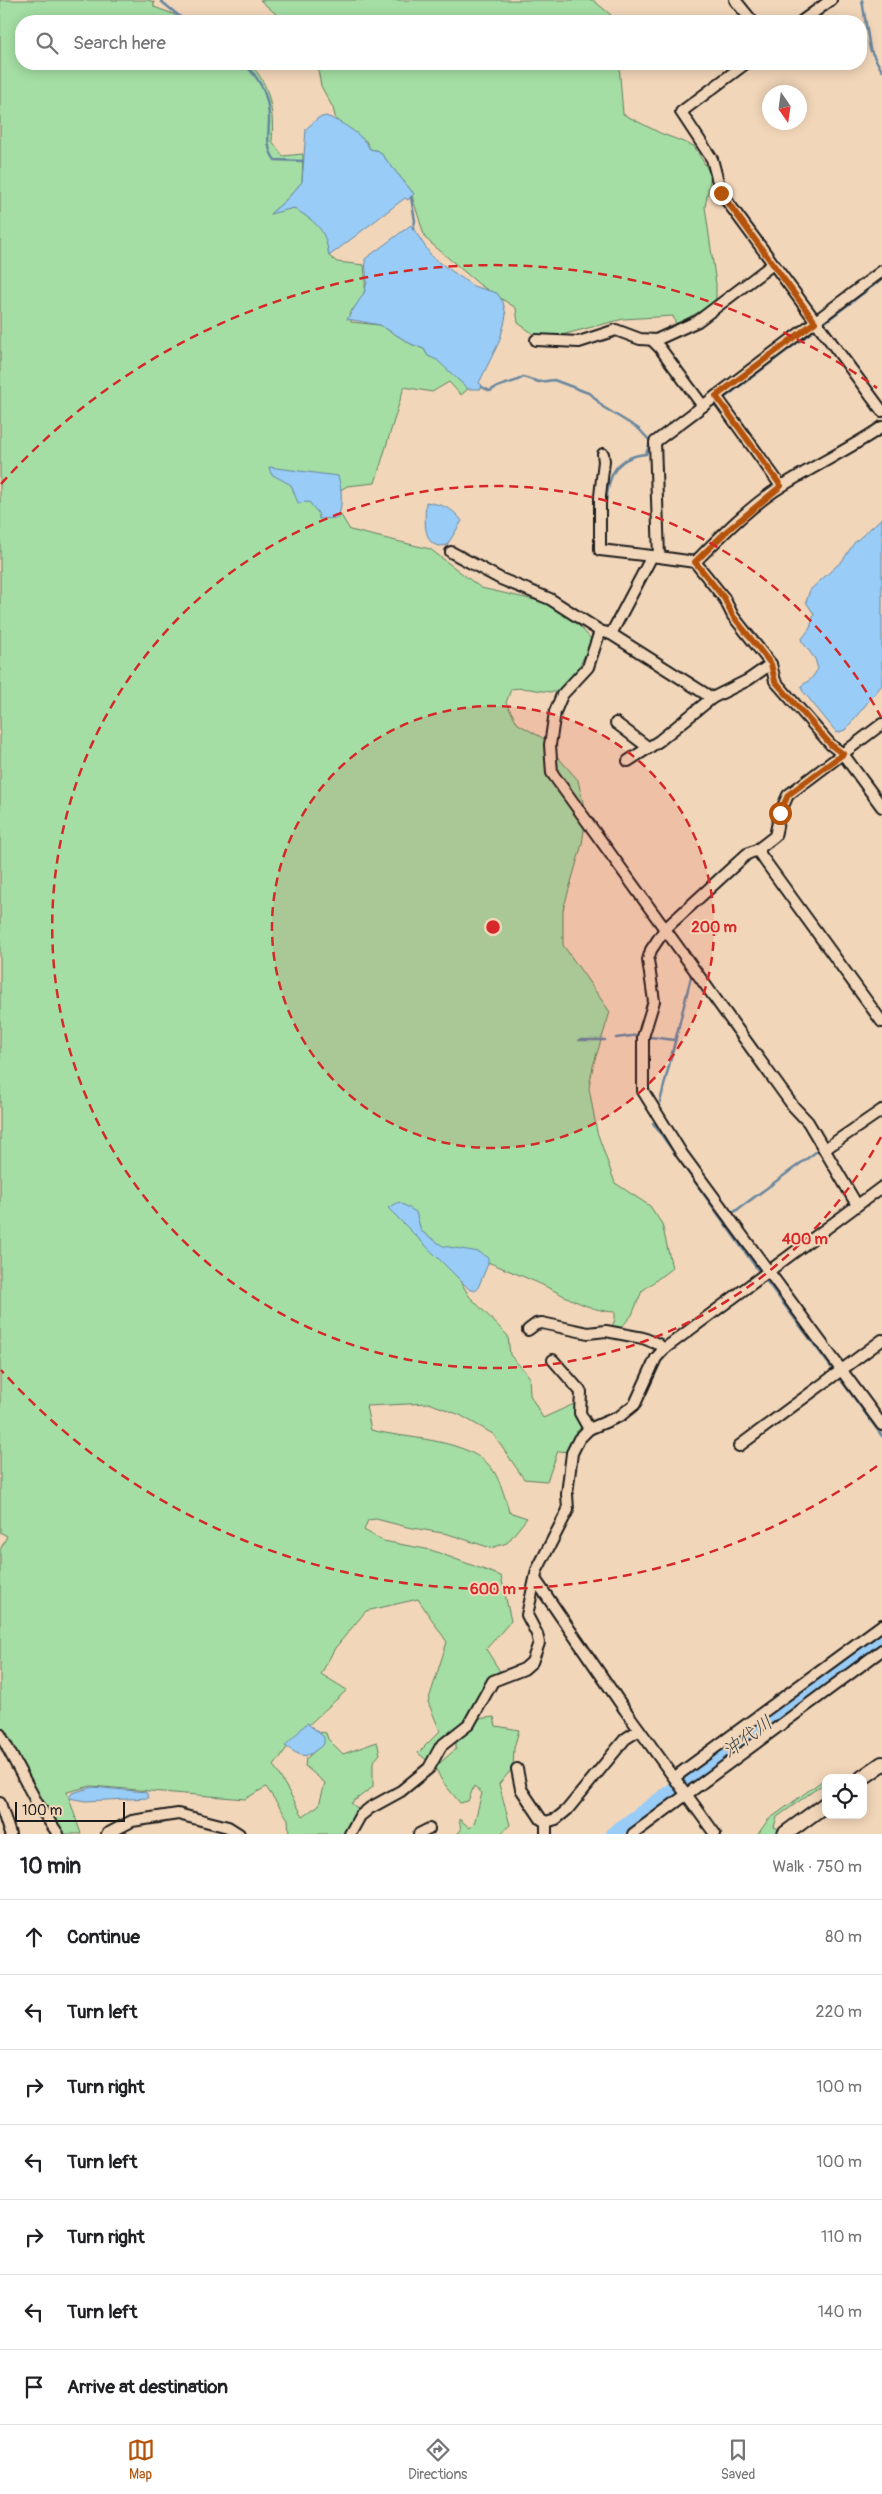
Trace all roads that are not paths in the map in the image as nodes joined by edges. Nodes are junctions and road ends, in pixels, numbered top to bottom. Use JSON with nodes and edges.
{"nodes":[{"id":1,"x":736,"y":0,"type":"edge"},
{"id":2,"x":831,"y":0,"type":"edge"},
{"id":3,"x":747,"y":15,"type":"edge"},
{"id":4,"x":810,"y":15,"type":"edge"},
{"id":5,"x":737,"y":70,"type":"edge"},
{"id":6,"x":773,"y":264,"type":"junction"},
{"id":7,"x":882,"y":271,"type":"edge"},
{"id":8,"x":815,"y":322,"type":"junction"},
{"id":9,"x":536,"y":340,"type":"dead end"},
{"id":10,"x":652,"y":340,"type":"junction"},
{"id":11,"x":716,"y":396,"type":"junction"},
{"id":12,"x":703,"y":406,"type":"junction"},
{"id":13,"x":882,"y":411,"type":"edge"},
{"id":14,"x":882,"y":427,"type":"edge"},
{"id":15,"x":603,"y":454,"type":"dead end"},
{"id":16,"x":781,"y":486,"type":"junction"},
{"id":17,"x":451,"y":552,"type":"dead end"},
{"id":18,"x":655,"y":557,"type":"junction"},
{"id":19,"x":695,"y":562,"type":"junction"},
{"id":20,"x":600,"y":631,"type":"junction"},
{"id":21,"x":611,"y":634,"type":"junction"},
{"id":22,"x":771,"y":664,"type":"junction"},
{"id":23,"x":712,"y":698,"type":"junction"},
{"id":24,"x":616,"y":723,"type":"dead end"},
{"id":25,"x":882,"y":724,"type":"edge"},
{"id":26,"x":649,"y":748,"type":"junction"},
{"id":27,"x":843,"y":754,"type":"junction"},
{"id":28,"x":628,"y":761,"type":"dead end"},
{"id":29,"x":882,"y":807,"type":"edge"},
{"id":30,"x":757,"y":850,"type":"junction"},
{"id":31,"x":666,"y":929,"type":"junction"},
{"id":32,"x":882,"y":1022,"type":"edge"},
{"id":33,"x":882,"y":1110,"type":"edge"},
{"id":34,"x":825,"y":1149,"type":"junction"},
{"id":35,"x":882,"y":1187,"type":"edge"},
{"id":36,"x":857,"y":1205,"type":"junction"},
{"id":37,"x":768,"y":1272,"type":"junction"},
{"id":38,"x":528,"y":1330,"type":"dead end"},
{"id":39,"x":882,"y":1340,"type":"edge"},
{"id":40,"x":664,"y":1349,"type":"junction"},
{"id":41,"x":553,"y":1360,"type":"dead end"},
{"id":42,"x":842,"y":1370,"type":"junction"},
{"id":43,"x":882,"y":1425,"type":"edge"},
{"id":44,"x":588,"y":1429,"type":"junction"},
{"id":45,"x":739,"y":1446,"type":"dead end"},
{"id":46,"x":535,"y":1578,"type":"junction"},
{"id":47,"x":882,"y":1625,"type":"edge"},
{"id":48,"x":882,"y":1650,"type":"edge"},
{"id":49,"x":639,"y":1730,"type":"junction"},
{"id":50,"x":0,"y":1734,"type":"edge"},
{"id":51,"x":882,"y":1764,"type":"edge"},
{"id":52,"x":517,"y":1769,"type":"dead end"},
{"id":53,"x":867,"y":1774,"type":"edge"},
{"id":54,"x":675,"y":1778,"type":"junction"},
{"id":55,"x":687,"y":1795,"type":"junction"},
{"id":56,"x":0,"y":1803,"type":"edge"},
{"id":57,"x":822,"y":1807,"type":"edge"},
{"id":58,"x":546,"y":1822,"type":"junction"},
{"id":59,"x":429,"y":1829,"type":"dead end"},
{"id":60,"x":10,"y":1834,"type":"edge"},
{"id":61,"x":58,"y":1834,"type":"edge"},
{"id":62,"x":107,"y":1834,"type":"edge"},
{"id":63,"x":239,"y":1834,"type":"edge"},
{"id":64,"x":350,"y":1834,"type":"edge"},
{"id":65,"x":419,"y":1834,"type":"edge"},
{"id":66,"x":546,"y":1834,"type":"edge"},
{"id":67,"x":633,"y":1834,"type":"edge"},
{"id":68,"x":715,"y":1834,"type":"edge"},
{"id":69,"x":785,"y":1834,"type":"edge"}],
"edges":[{"from":1,"to":3,"type":"street"},
{"from":2,"to":4,"type":"street"},
{"from":5,"to":6,"type":"street"},
{"from":6,"to":8,"type":"street"},
{"from":6,"to":10,"type":"street"},
{"from":7,"to":8,"type":"street"},
{"from":8,"to":11,"type":"street"},
{"from":8,"to":13,"type":"street"},
{"from":9,"to":10,"type":"street"},
{"from":10,"to":12,"type":"street"},
{"from":11,"to":12,"type":"street"},
{"from":11,"to":16,"type":"street"},
{"from":12,"to":18,"type":"street"},
{"from":14,"to":16,"type":"street"},
{"from":15,"to":18,"type":"street"},
{"from":16,"to":19,"type":"street"},
{"from":17,"to":20,"type":"street"},
{"from":18,"to":19,"type":"street"},
{"from":18,"to":21,"type":"street"},
{"from":19,"to":22,"type":"street"},
{"from":20,"to":21,"type":"street"},
{"from":20,"to":31,"type":"street"},
{"from":21,"to":23,"type":"street"},
{"from":22,"to":23,"type":"street"},
{"from":22,"to":27,"type":"street"},
{"from":23,"to":26,"type":"street"},
{"from":24,"to":26,"type":"street"},
{"from":25,"to":27,"type":"street"},
{"from":26,"to":28,"type":"street"},
{"from":27,"to":29,"type":"street"},
{"from":27,"to":30,"type":"street"},
{"from":30,"to":31,"type":"street"},
{"from":30,"to":32,"type":"street"},
{"from":31,"to":34,"type":"street"},
{"from":31,"to":37,"type":"street"},
{"from":33,"to":34,"type":"street"},
{"from":34,"to":36,"type":"street"},
{"from":35,"to":36,"type":"street"},
{"from":36,"to":37,"type":"street"},
{"from":37,"to":40,"type":"street"},
{"from":37,"to":42,"type":"street"},
{"from":38,"to":40,"type":"street"},
{"from":39,"to":42,"type":"street"},
{"from":40,"to":44,"type":"street"},
{"from":41,"to":44,"type":"street"},
{"from":42,"to":43,"type":"street"},
{"from":42,"to":45,"type":"street"},
{"from":44,"to":46,"type":"street"},
{"from":46,"to":49,"type":"street"},
{"from":46,"to":64,"type":"street"},
{"from":47,"to":54,"type":"street"},
{"from":48,"to":55,"type":"street"},
{"from":49,"to":54,"type":"street"},
{"from":49,"to":58,"type":"street"},
{"from":50,"to":61,"type":"street"},
{"from":51,"to":53,"type":"main road"},
{"from":52,"to":58,"type":"street"},
{"from":54,"to":55,"type":"street"},
{"from":55,"to":67,"type":"street"},
{"from":55,"to":68,"type":"street"},
{"from":56,"to":60,"type":"street"},
{"from":57,"to":69,"type":"main road"},
{"from":58,"to":66,"type":"street"},
{"from":59,"to":65,"type":"street"},
{"from":62,"to":63,"type":"street"}]}
